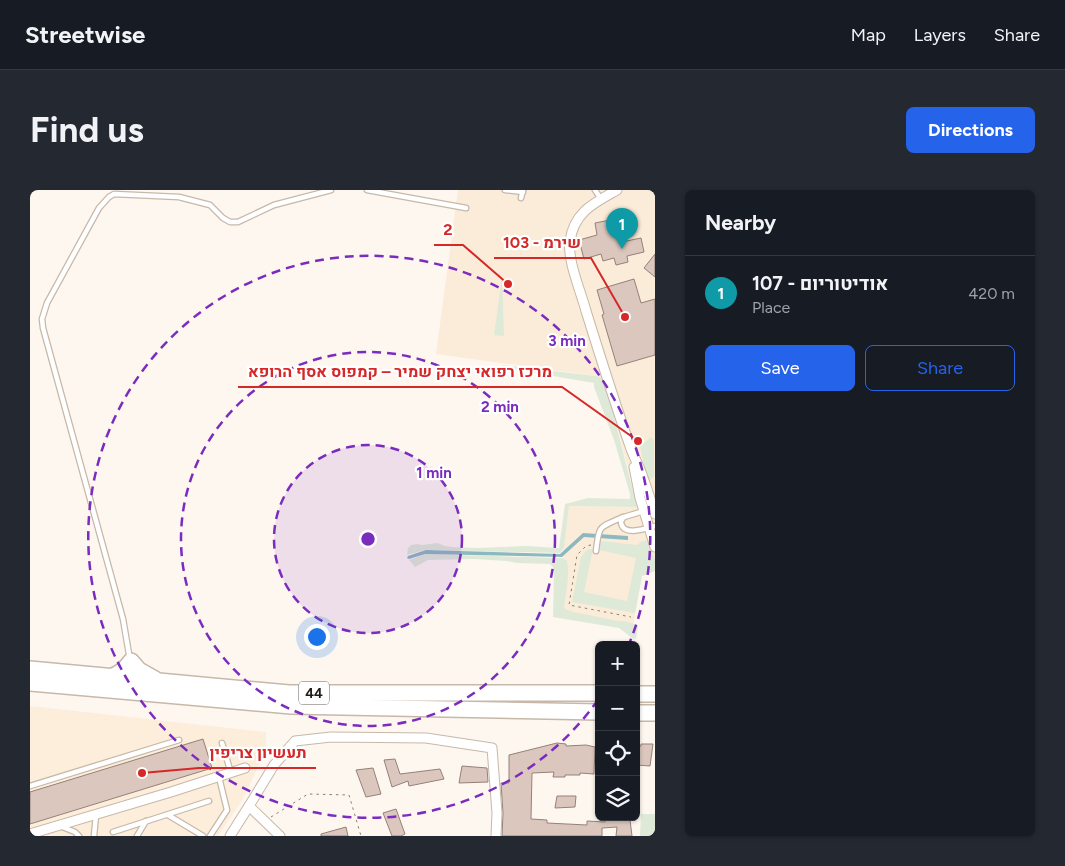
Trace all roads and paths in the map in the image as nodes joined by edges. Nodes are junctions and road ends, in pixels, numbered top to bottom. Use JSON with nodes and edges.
{"nodes":[{"id":1,"x":331,"y":190,"type":"edge"},
{"id":2,"x":367,"y":190,"type":"edge"},
{"id":3,"x":505,"y":190,"type":"edge"},
{"id":4,"x":595,"y":190,"type":"edge"},
{"id":5,"x":617,"y":190,"type":"edge"},
{"id":6,"x":523,"y":191,"type":"edge"},
{"id":7,"x":521,"y":198,"type":"dead end"},
{"id":8,"x":601,"y":199,"type":"junction"},
{"id":9,"x":466,"y":208,"type":"dead end"},
{"id":10,"x":648,"y":496,"type":"edge"},
{"id":11,"x":644,"y":511,"type":"junction"},
{"id":12,"x":655,"y":514,"type":"edge"},
{"id":13,"x":624,"y":517,"type":"junction"},
{"id":14,"x":652,"y":527,"type":"edge"},
{"id":15,"x":597,"y":542,"type":"junction"},
{"id":16,"x":655,"y":546,"type":"edge"},
{"id":17,"x":596,"y":551,"type":"dead end"},
{"id":18,"x":631,"y":617,"type":"dead end"},
{"id":19,"x":131,"y":661,"type":"junction"},
{"id":20,"x":30,"y":669,"type":"edge"},
{"id":21,"x":110,"y":677,"type":"junction"},
{"id":22,"x":163,"y":682,"type":"junction"},
{"id":23,"x":30,"y":683,"type":"edge"},
{"id":24,"x":595,"y":693,"type":"edge"},
{"id":25,"x":640,"y":694,"type":"edge"},
{"id":26,"x":655,"y":694,"type":"edge"},
{"id":27,"x":595,"y":712,"type":"edge"},
{"id":28,"x":640,"y":713,"type":"edge"},
{"id":29,"x":655,"y":713,"type":"edge"},
{"id":30,"x":179,"y":740,"type":"dead end"},
{"id":31,"x":222,"y":743,"type":"dead end"},
{"id":32,"x":246,"y":768,"type":"dead end"},
{"id":33,"x":231,"y":773,"type":"junction"},
{"id":34,"x":219,"y":777,"type":"junction"},
{"id":35,"x":30,"y":786,"type":"edge"},
{"id":36,"x":209,"y":801,"type":"dead end"},
{"id":37,"x":249,"y":806,"type":"junction"},
{"id":38,"x":97,"y":814,"type":"junction"},
{"id":39,"x":167,"y":814,"type":"junction"},
{"id":40,"x":146,"y":821,"type":"junction"},
{"id":41,"x":264,"y":821,"type":"junction"},
{"id":42,"x":59,"y":825,"type":"junction"},
{"id":43,"x":113,"y":832,"type":"dead end"},
{"id":44,"x":30,"y":834,"type":"edge"},
{"id":45,"x":79,"y":836,"type":"edge"},
{"id":46,"x":94,"y":836,"type":"edge"},
{"id":47,"x":137,"y":836,"type":"edge"},
{"id":48,"x":203,"y":836,"type":"edge"},
{"id":49,"x":210,"y":836,"type":"edge"},
{"id":50,"x":230,"y":836,"type":"edge"},
{"id":51,"x":280,"y":836,"type":"edge"},
{"id":52,"x":362,"y":836,"type":"edge"},
{"id":53,"x":496,"y":836,"type":"edge"}],
"edges":[{"from":1,"to":19,"type":"lane"},
{"from":2,"to":9,"type":"lane"},
{"from":3,"to":6,"type":"lane"},
{"from":4,"to":8,"type":"lane"},
{"from":5,"to":8,"type":"street"},
{"from":6,"to":7,"type":"lane"},
{"from":8,"to":10,"type":"street"},
{"from":10,"to":11,"type":"street"},
{"from":10,"to":12,"type":"street"},
{"from":11,"to":13,"type":"lane"},
{"from":11,"to":14,"type":"street"},
{"from":13,"to":14,"type":"lane"},
{"from":13,"to":15,"type":"lane"},
{"from":14,"to":16,"type":"street"},
{"from":15,"to":17,"type":"lane"},
{"from":15,"to":18,"type":"path"},
{"from":19,"to":21,"type":"highway"},
{"from":19,"to":22,"type":"highway"},
{"from":20,"to":21,"type":"highway","number":"44"},
{"from":21,"to":22,"type":"highway","number":"44"},
{"from":22,"to":24,"type":"highway","number":"44"},
{"from":23,"to":27,"type":"highway","number":"44"},
{"from":25,"to":26,"type":"highway"},
{"from":28,"to":29,"type":"highway"},
{"from":30,"to":35,"type":"lane"},
{"from":31,"to":33,"type":"lane"},
{"from":32,"to":33,"type":"street"},
{"from":33,"to":34,"type":"street"},
{"from":34,"to":38,"type":"street"},
{"from":34,"to":49,"type":"lane"},
{"from":36,"to":39,"type":"lane"},
{"from":37,"to":41,"type":"street"},
{"from":37,"to":50,"type":"street"},
{"from":37,"to":53,"type":"street"},
{"from":38,"to":42,"type":"street"},
{"from":38,"to":46,"type":"lane"},
{"from":39,"to":40,"type":"lane"},
{"from":39,"to":48,"type":"lane"},
{"from":40,"to":43,"type":"lane"},
{"from":40,"to":47,"type":"lane"},
{"from":41,"to":51,"type":"street"},
{"from":41,"to":52,"type":"path"},
{"from":42,"to":44,"type":"street"},
{"from":42,"to":45,"type":"lane"}]}
